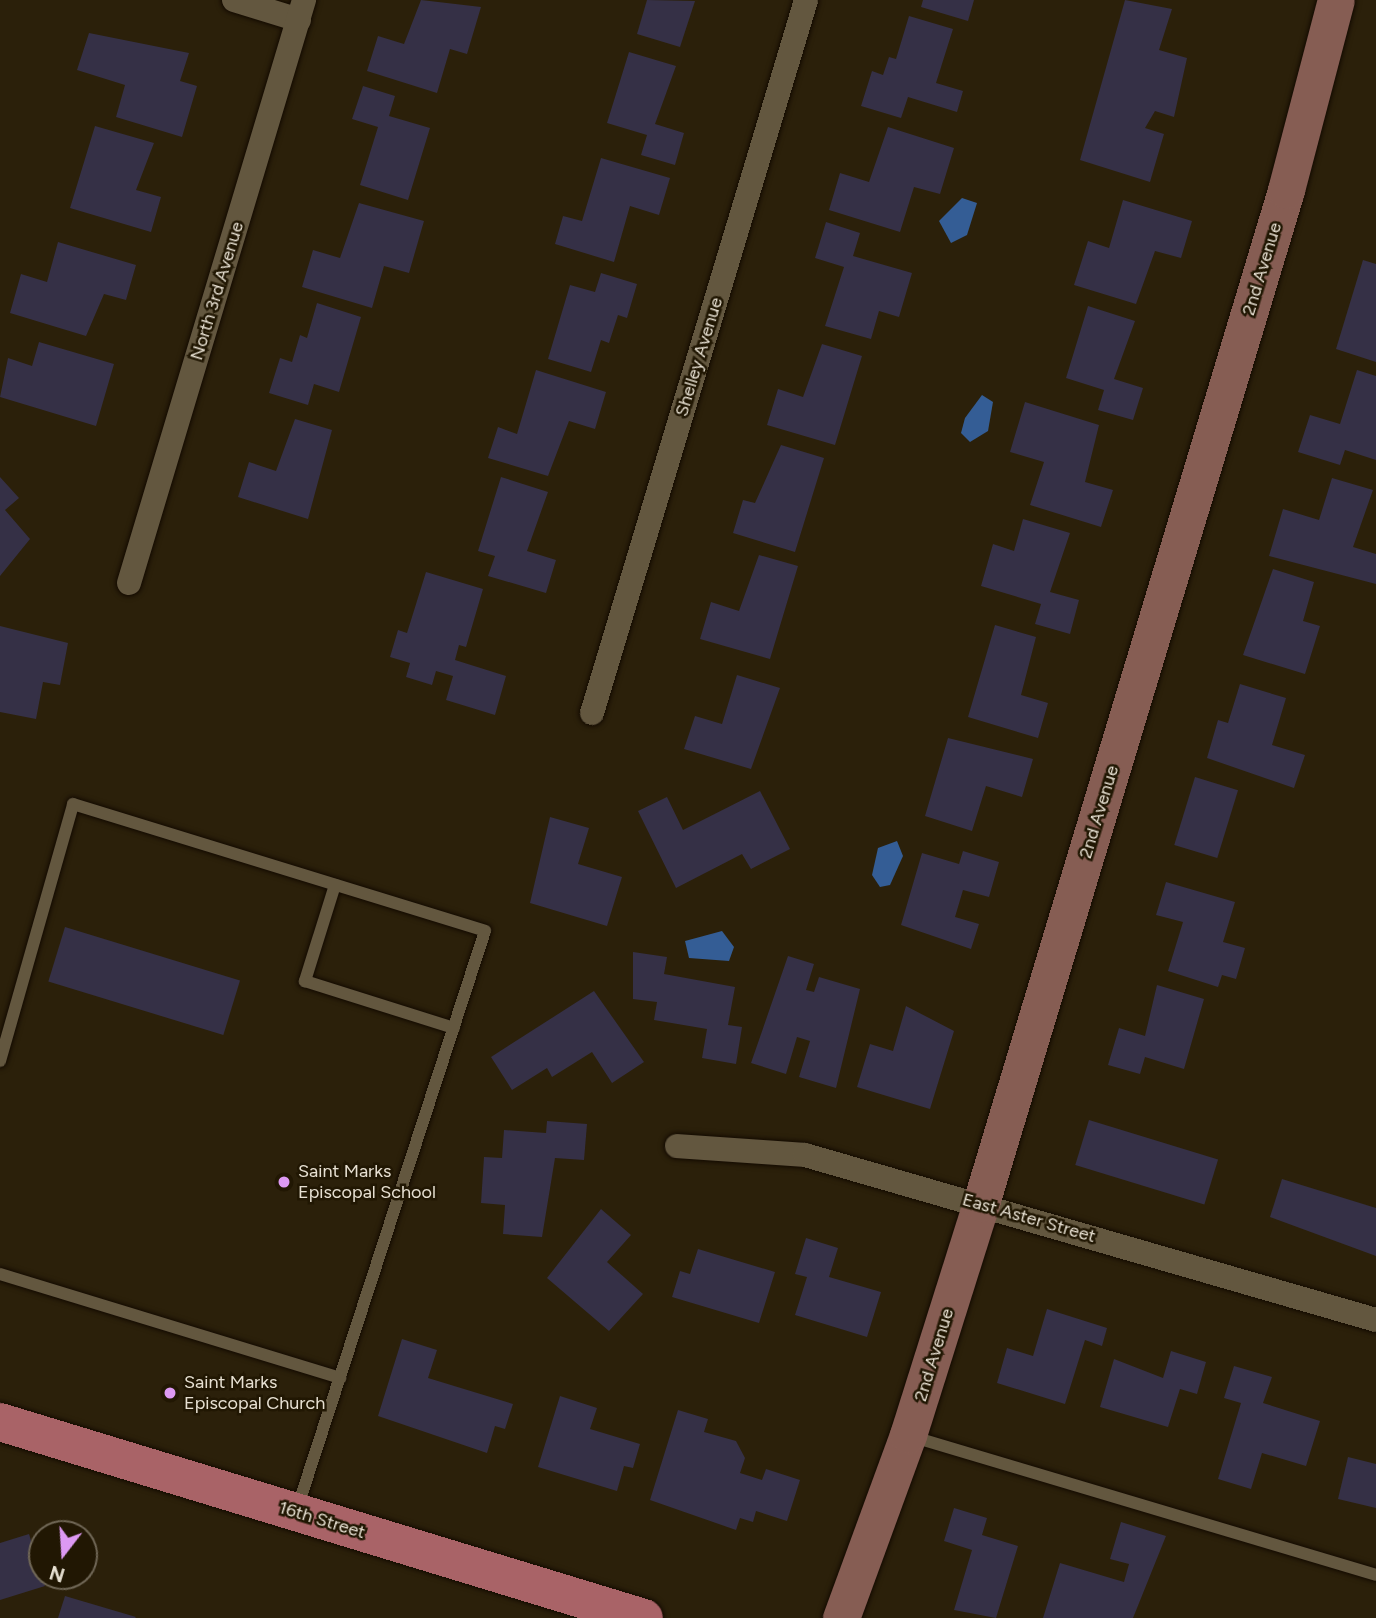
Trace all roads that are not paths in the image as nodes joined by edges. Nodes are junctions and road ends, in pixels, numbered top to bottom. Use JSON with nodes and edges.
{"nodes":[{"id":1,"x":234,"y":0,"type":"edge"},
{"id":2,"x":806,"y":0,"type":"edge"},
{"id":3,"x":1336,"y":0,"type":"edge"},
{"id":4,"x":302,"y":10,"type":"edge"},
{"id":5,"x":129,"y":583,"type":"dead end"},
{"id":6,"x":592,"y":713,"type":"dead end"},
{"id":7,"x":335,"y":885,"type":"junction"},
{"id":8,"x":454,"y":1028,"type":"junction"},
{"id":9,"x":0,"y":1060,"type":"edge"},
{"id":10,"x":677,"y":1146,"type":"dead end"},
{"id":11,"x":981,"y":1203,"type":"junction"},
{"id":12,"x":0,"y":1274,"type":"edge"},
{"id":13,"x":1376,"y":1320,"type":"edge"},
{"id":14,"x":340,"y":1378,"type":"junction"},
{"id":15,"x":0,"y":1422,"type":"edge"},
{"id":16,"x":908,"y":1435,"type":"junction"},
{"id":17,"x":296,"y":1513,"type":"junction"},
{"id":18,"x":1376,"y":1575,"type":"edge"},
{"id":19,"x":644,"y":1618,"type":"edge"},
{"id":20,"x":841,"y":1618,"type":"edge"}],
"edges":[{"from":1,"to":4,"type":"street"},
{"from":2,"to":6,"type":"street","name":"Shelley Avenue"},
{"from":3,"to":11,"type":"street","name":"2nd Avenue"},
{"from":4,"to":5,"type":"street","name":"North 3rd Avenue"},
{"from":7,"to":8,"type":"lane"},
{"from":7,"to":8,"type":"lane"},
{"from":7,"to":9,"type":"lane"},
{"from":8,"to":14,"type":"lane"},
{"from":10,"to":11,"type":"street","name":"East Aster Street"},
{"from":11,"to":13,"type":"street","name":"East Aster Street"},
{"from":11,"to":16,"type":"street","name":"2nd Avenue"},
{"from":12,"to":14,"type":"lane"},
{"from":14,"to":17,"type":"lane"},
{"from":15,"to":17,"type":"main road","name":"16th Street"},
{"from":16,"to":18,"type":"lane"},
{"from":16,"to":20,"type":"street","name":"2nd Avenue"},
{"from":17,"to":19,"type":"main road","name":"16th Street"}]}
